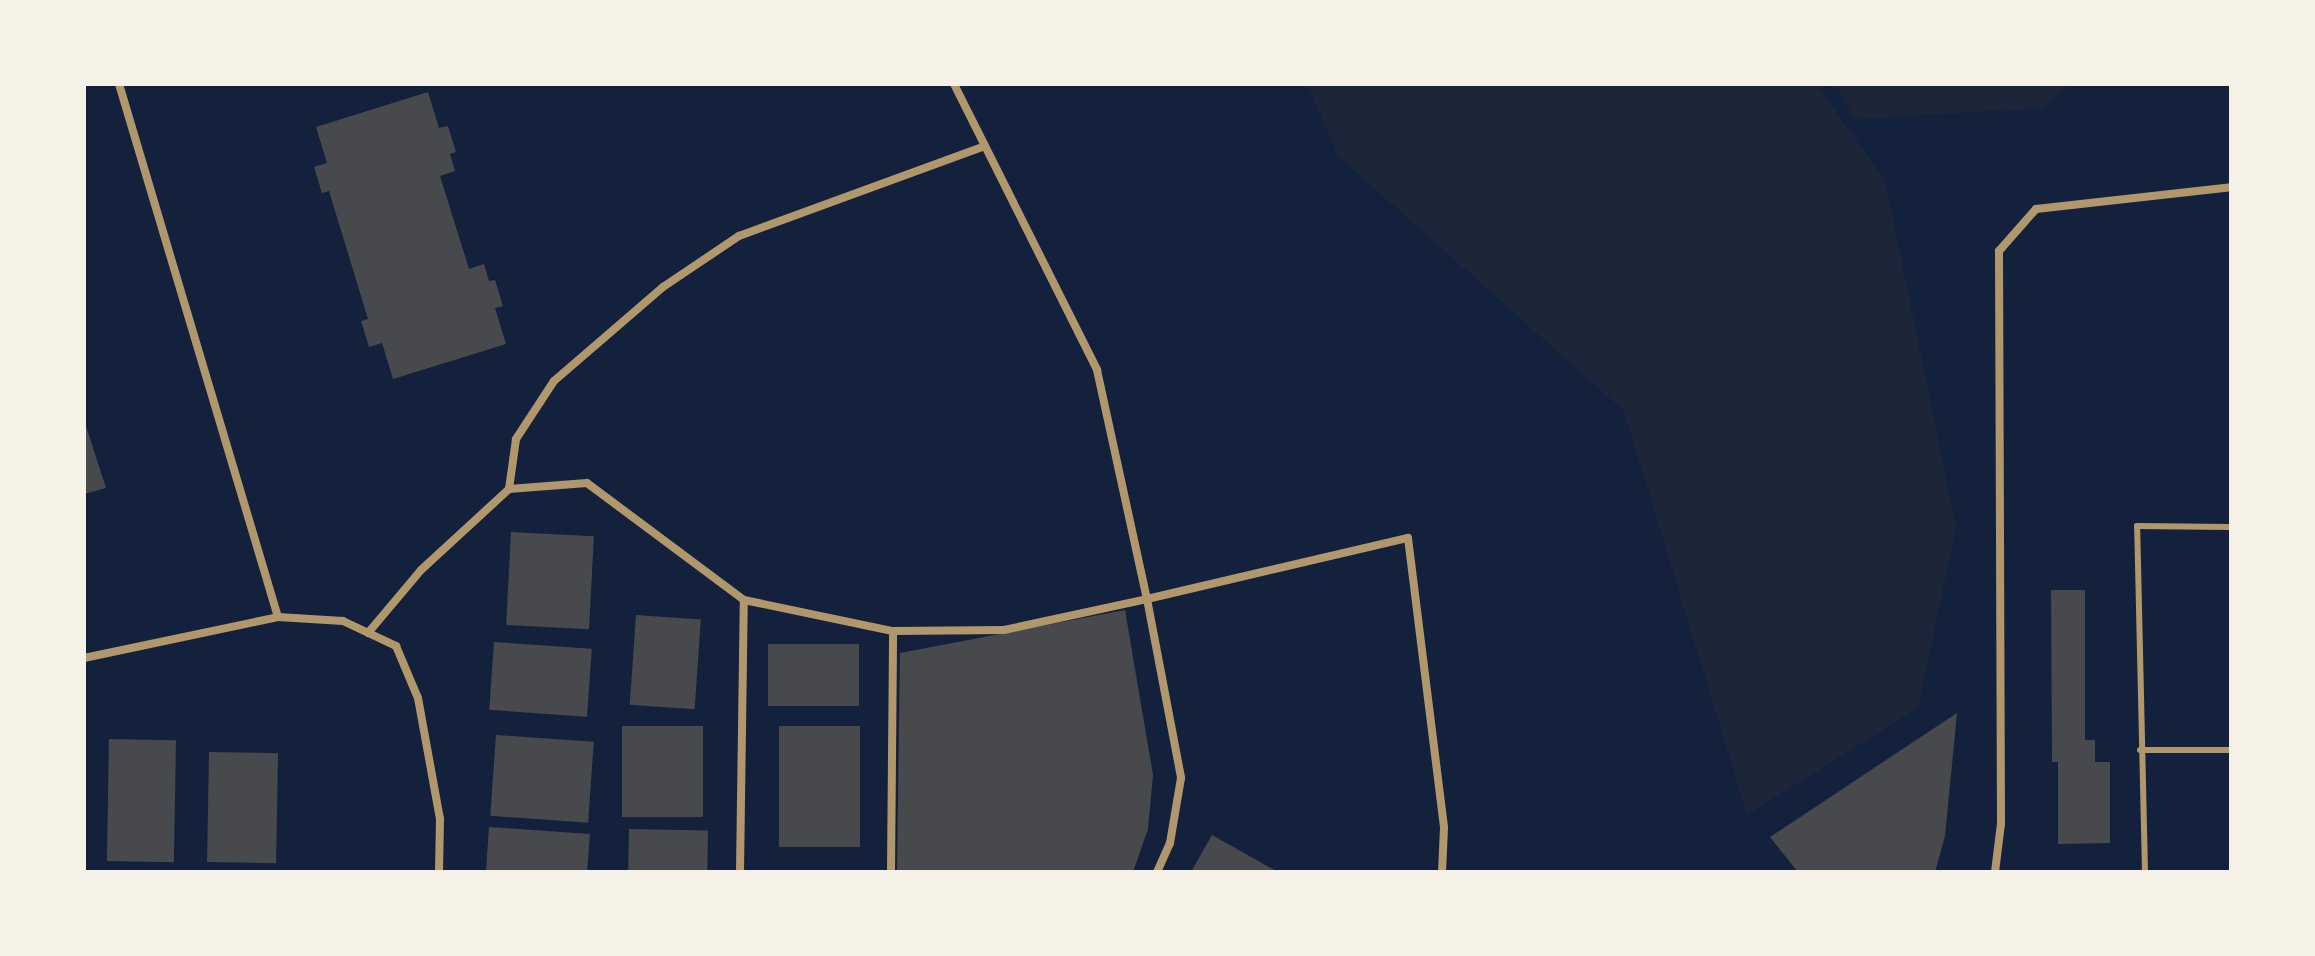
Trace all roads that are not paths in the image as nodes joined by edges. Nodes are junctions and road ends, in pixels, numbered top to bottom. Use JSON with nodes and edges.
{"nodes":[{"id":1,"x":119,"y":84,"type":"edge"},
{"id":2,"x":954,"y":84,"type":"edge"},
{"id":3,"x":985,"y":146,"type":"junction"},
{"id":4,"x":2231,"y":187,"type":"edge"},
{"id":5,"x":509,"y":489,"type":"junction"},
{"id":6,"x":2231,"y":527,"type":"edge"},
{"id":7,"x":1147,"y":599,"type":"junction"},
{"id":8,"x":744,"y":600,"type":"junction"},
{"id":9,"x":278,"y":617,"type":"junction"},
{"id":10,"x":893,"y":631,"type":"junction"},
{"id":11,"x":368,"y":633,"type":"junction"},
{"id":12,"x":84,"y":658,"type":"edge"},
{"id":13,"x":2140,"y":750,"type":"junction"},
{"id":14,"x":2231,"y":750,"type":"edge"},
{"id":15,"x":439,"y":872,"type":"edge"},
{"id":16,"x":740,"y":872,"type":"edge"},
{"id":17,"x":891,"y":872,"type":"edge"},
{"id":18,"x":1157,"y":872,"type":"edge"},
{"id":19,"x":1442,"y":872,"type":"edge"},
{"id":20,"x":1995,"y":872,"type":"edge"},
{"id":21,"x":2145,"y":872,"type":"edge"}],
"edges":[{"from":1,"to":9,"type":"street"},
{"from":2,"to":3,"type":"street"},
{"from":3,"to":5,"type":"street"},
{"from":3,"to":7,"type":"street"},
{"from":4,"to":20,"type":"street"},
{"from":5,"to":8,"type":"street"},
{"from":5,"to":11,"type":"street"},
{"from":6,"to":13,"type":"lane"},
{"from":7,"to":10,"type":"street"},
{"from":7,"to":18,"type":"street"},
{"from":7,"to":19,"type":"street"},
{"from":8,"to":10,"type":"street"},
{"from":8,"to":16,"type":"street"},
{"from":9,"to":11,"type":"street"},
{"from":9,"to":12,"type":"street"},
{"from":10,"to":17,"type":"street"},
{"from":11,"to":15,"type":"street"},
{"from":13,"to":14,"type":"lane"},
{"from":13,"to":21,"type":"lane"}]}
